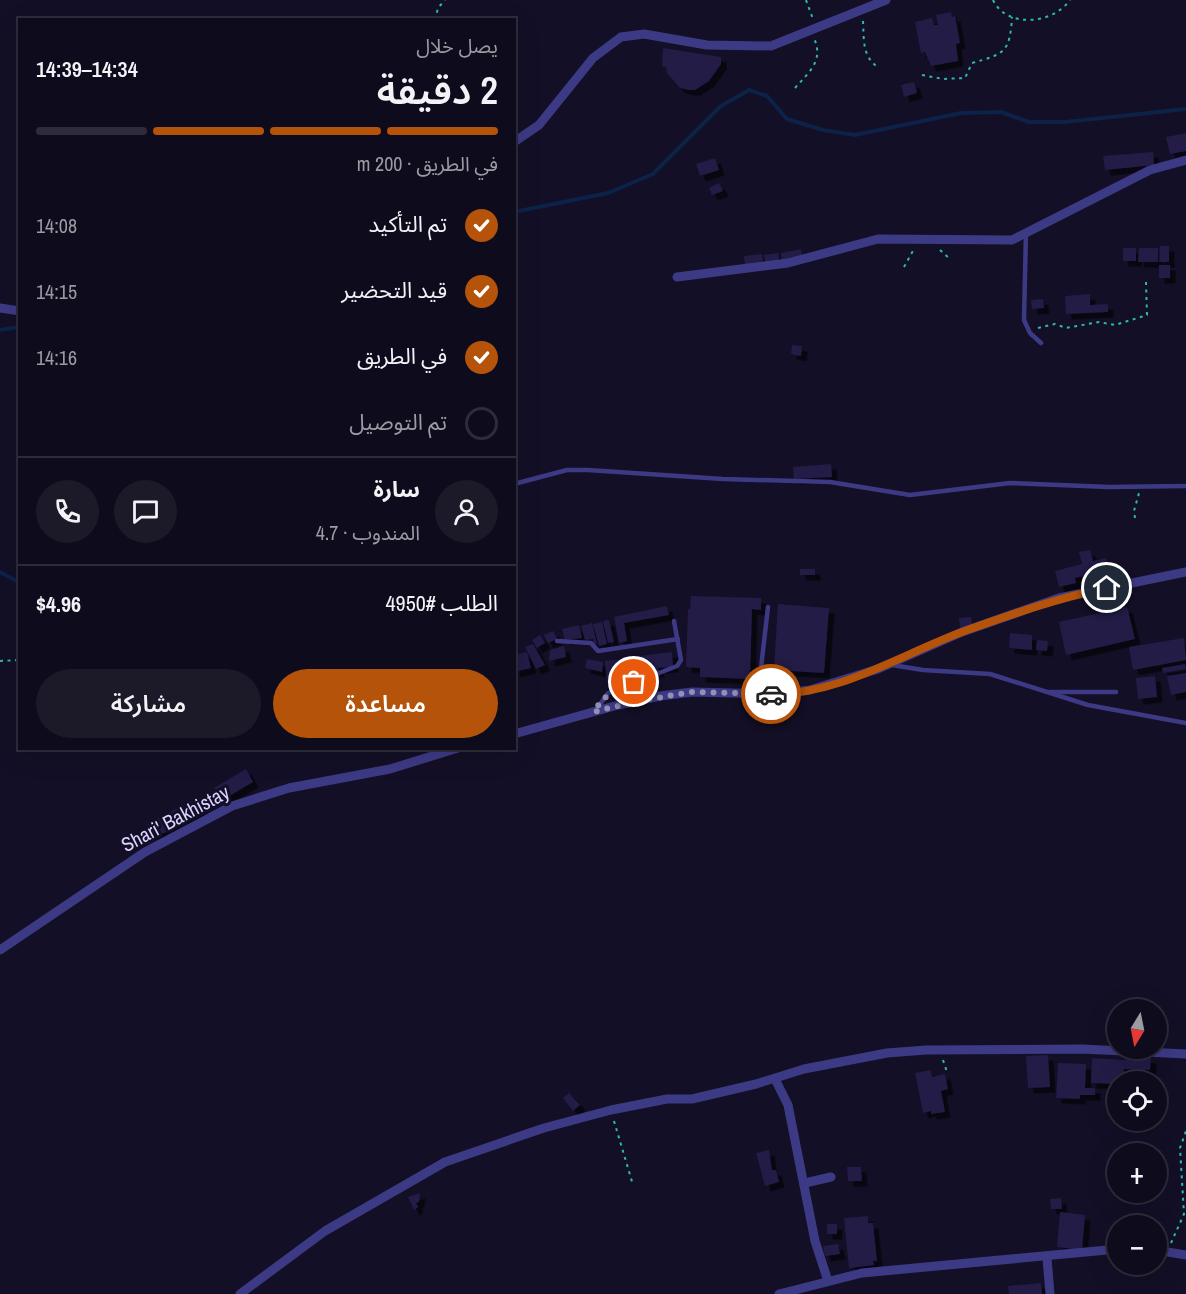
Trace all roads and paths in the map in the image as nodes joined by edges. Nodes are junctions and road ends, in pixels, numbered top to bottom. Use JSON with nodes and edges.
{"nodes":[{"id":1,"x":445,"y":0,"type":"edge"},
{"id":2,"x":806,"y":0,"type":"edge"},
{"id":3,"x":886,"y":0,"type":"edge"},
{"id":4,"x":993,"y":0,"type":"edge"},
{"id":5,"x":1070,"y":0,"type":"edge"},
{"id":6,"x":863,"y":9,"type":"junction"},
{"id":7,"x":1012,"y":17,"type":"junction"},
{"id":8,"x":436,"y":18,"type":"edge"},
{"id":9,"x":814,"y":28,"type":"junction"},
{"id":10,"x":879,"y":69,"type":"dead end"},
{"id":11,"x":922,"y":75,"type":"dead end"},
{"id":12,"x":795,"y":88,"type":"dead end"},
{"id":13,"x":516,"y":141,"type":"edge"},
{"id":14,"x":1186,"y":160,"type":"edge"},
{"id":15,"x":1026,"y":232,"type":"junction"},
{"id":16,"x":920,"y":238,"type":"junction"},
{"id":17,"x":903,"y":267,"type":"dead end"},
{"id":18,"x":676,"y":277,"type":"dead end"},
{"id":19,"x":1146,"y":282,"type":"dead end"},
{"id":20,"x":0,"y":308,"type":"edge"},
{"id":21,"x":18,"y":311,"type":"edge"},
{"id":22,"x":1030,"y":333,"type":"junction"},
{"id":23,"x":1041,"y":343,"type":"dead end"},
{"id":24,"x":516,"y":483,"type":"edge"},
{"id":25,"x":1186,"y":486,"type":"edge"},
{"id":26,"x":1141,"y":488,"type":"junction"},
{"id":27,"x":1136,"y":518,"type":"dead end"},
{"id":28,"x":1186,"y":572,"type":"edge"},
{"id":29,"x":768,"y":606,"type":"dead end"},
{"id":30,"x":674,"y":621,"type":"dead end"},
{"id":31,"x":678,"y":639,"type":"junction"},
{"id":32,"x":557,"y":641,"type":"dead end"},
{"id":33,"x":18,"y":660,"type":"edge"},
{"id":34,"x":0,"y":661,"type":"edge"},
{"id":35,"x":889,"y":664,"type":"junction"},
{"id":36,"x":1041,"y":691,"type":"junction"},
{"id":37,"x":1116,"y":692,"type":"dead end"},
{"id":38,"x":758,"y":694,"type":"junction"},
{"id":39,"x":594,"y":712,"type":"junction"},
{"id":40,"x":1186,"y":723,"type":"edge"},
{"id":41,"x":516,"y":733,"type":"edge"},
{"id":42,"x":451,"y":750,"type":"edge"},
{"id":43,"x":0,"y":950,"type":"edge"},
{"id":44,"x":1186,"y":1054,"type":"edge"},
{"id":45,"x":775,"y":1079,"type":"junction"},
{"id":46,"x":611,"y":1110,"type":"junction"},
{"id":47,"x":1186,"y":1131,"type":"edge"},
{"id":48,"x":831,"y":1177,"type":"dead end"},
{"id":49,"x":805,"y":1183,"type":"junction"},
{"id":50,"x":633,"y":1185,"type":"dead end"},
{"id":51,"x":1107,"y":1250,"type":"edge"},
{"id":52,"x":1167,"y":1251,"type":"joint"},
{"id":53,"x":1186,"y":1255,"type":"edge"},
{"id":54,"x":1047,"y":1258,"type":"junction"},
{"id":55,"x":828,"y":1281,"type":"junction"},
{"id":56,"x":813,"y":1285,"type":"junction"},
{"id":57,"x":240,"y":1294,"type":"edge"},
{"id":58,"x":779,"y":1294,"type":"edge"},
{"id":59,"x":818,"y":1294,"type":"edge"},
{"id":60,"x":1050,"y":1294,"type":"edge"}],
"edges":[{"from":1,"to":8,"type":"path"},
{"from":2,"to":9,"type":"path"},
{"from":3,"to":6,"type":"street"},
{"from":4,"to":7,"type":"path"},
{"from":5,"to":7,"type":"path"},
{"from":6,"to":9,"type":"street"},
{"from":6,"to":10,"type":"path"},
{"from":7,"to":11,"type":"path"},
{"from":9,"to":12,"type":"path"},
{"from":9,"to":13,"type":"street"},
{"from":14,"to":15,"type":"street"},
{"from":15,"to":16,"type":"street"},
{"from":15,"to":22,"type":"lane"},
{"from":16,"to":17,"type":"path"},
{"from":16,"to":18,"type":"street"},
{"from":19,"to":22,"type":"path"},
{"from":20,"to":21,"type":"street"},
{"from":22,"to":23,"type":"lane"},
{"from":24,"to":26,"type":"lane"},
{"from":25,"to":26,"type":"lane"},
{"from":26,"to":27,"type":"path"},
{"from":28,"to":35,"type":"street"},
{"from":29,"to":38,"type":"lane"},
{"from":30,"to":31,"type":"lane"},
{"from":31,"to":32,"type":"lane"},
{"from":31,"to":39,"type":"lane"},
{"from":33,"to":34,"type":"path"},
{"from":35,"to":36,"type":"lane"},
{"from":35,"to":38,"type":"street"},
{"from":36,"to":37,"type":"lane"},
{"from":36,"to":40,"type":"lane"},
{"from":38,"to":39,"type":"street"},
{"from":39,"to":41,"type":"street"},
{"from":42,"to":43,"type":"street","name":"Shari' Bakhistay"},
{"from":44,"to":45,"type":"street"},
{"from":45,"to":46,"type":"street"},
{"from":45,"to":49,"type":"street"},
{"from":46,"to":50,"type":"path"},
{"from":46,"to":57,"type":"street"},
{"from":47,"to":52,"type":"path"},
{"from":48,"to":49,"type":"street"},
{"from":49,"to":55,"type":"street"},
{"from":51,"to":54,"type":"street"},
{"from":52,"to":53,"type":"street"},
{"from":54,"to":55,"type":"street"},
{"from":54,"to":60,"type":"street"},
{"from":55,"to":56,"type":"street"},
{"from":56,"to":58,"type":"street"},
{"from":56,"to":59,"type":"street"}]}
